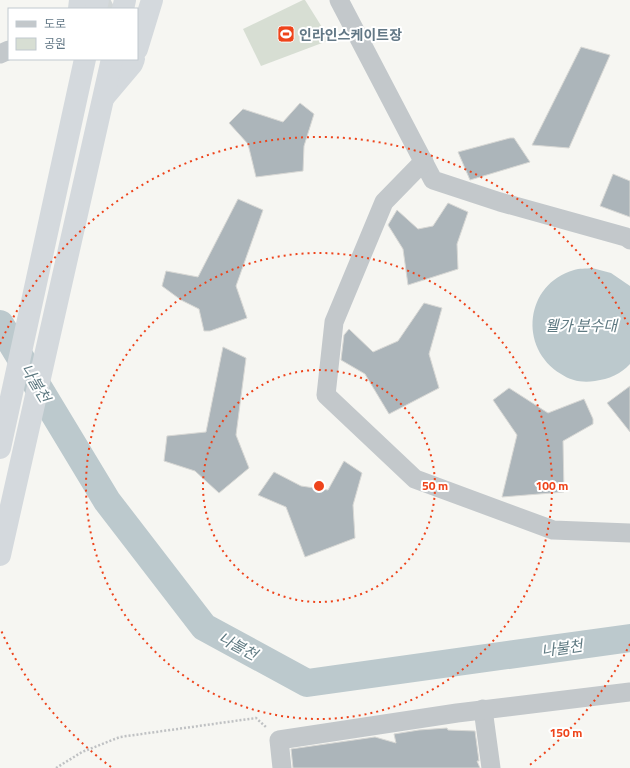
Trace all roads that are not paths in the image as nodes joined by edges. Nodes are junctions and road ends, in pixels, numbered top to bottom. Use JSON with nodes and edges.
{"nodes":[{"id":1,"x":152,"y":0,"type":"edge"},
{"id":2,"x":339,"y":0,"type":"edge"},
{"id":3,"x":138,"y":31,"type":"edge"},
{"id":4,"x":124,"y":60,"type":"edge"},
{"id":5,"x":82,"y":63,"type":"edge"},
{"id":6,"x":424,"y":161,"type":"junction"},
{"id":7,"x":630,"y":240,"type":"edge"},
{"id":8,"x":0,"y":448,"type":"edge"},
{"id":9,"x":630,"y":533,"type":"edge"},
{"id":10,"x":0,"y":555,"type":"edge"},
{"id":11,"x":630,"y":692,"type":"edge"},
{"id":12,"x":483,"y":709,"type":"junction"},
{"id":13,"x":282,"y":768,"type":"edge"},
{"id":14,"x":491,"y":768,"type":"edge"}],
"edges":[{"from":1,"to":3,"type":"highway"},
{"from":2,"to":6,"type":"street"},
{"from":4,"to":10,"type":"highway"},
{"from":5,"to":8,"type":"highway"},
{"from":6,"to":7,"type":"street"},
{"from":6,"to":9,"type":"street"},
{"from":11,"to":12,"type":"street"},
{"from":12,"to":13,"type":"street"},
{"from":12,"to":14,"type":"street"}]}
